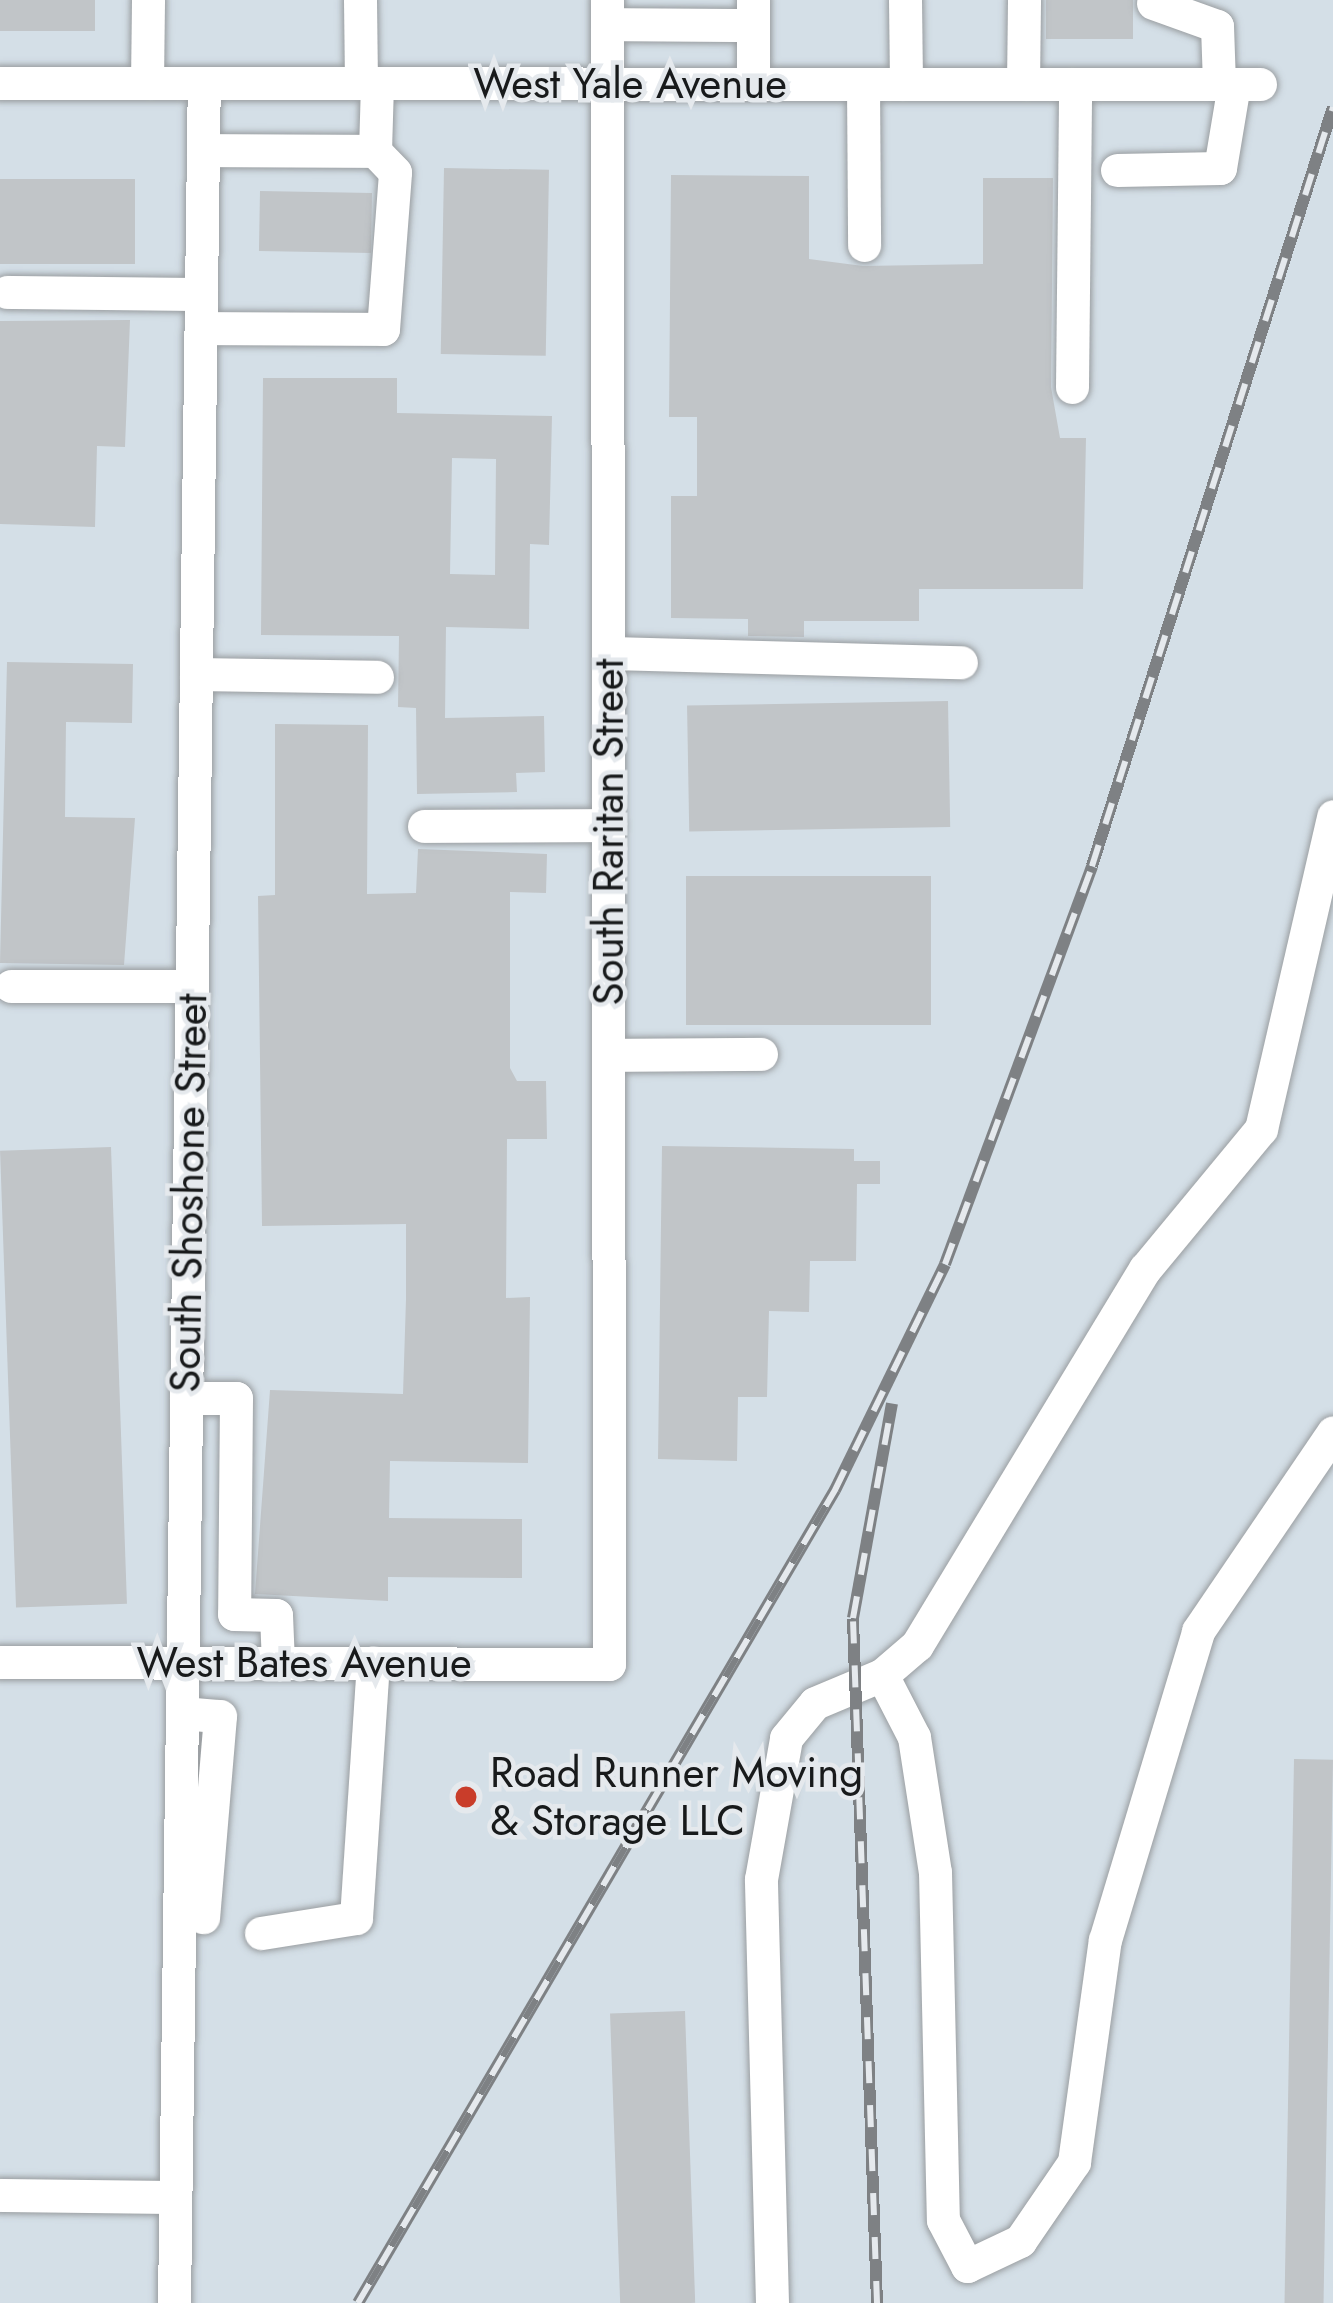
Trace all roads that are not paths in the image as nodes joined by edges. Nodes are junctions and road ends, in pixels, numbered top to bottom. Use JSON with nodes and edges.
{"nodes":[{"id":1,"x":148,"y":0,"type":"edge"},
{"id":2,"x":360,"y":0,"type":"edge"},
{"id":3,"x":905,"y":0,"type":"edge"},
{"id":4,"x":1024,"y":0,"type":"edge"},
{"id":5,"x":1154,"y":3,"type":"dead end"},
{"id":6,"x":607,"y":12,"type":"edge"},
{"id":7,"x":753,"y":12,"type":"edge"},
{"id":8,"x":0,"y":83,"type":"edge"},
{"id":9,"x":147,"y":83,"type":"junction"},
{"id":10,"x":204,"y":83,"type":"junction"},
{"id":11,"x":369,"y":83,"type":"junction"},
{"id":12,"x":609,"y":83,"type":"junction"},
{"id":13,"x":753,"y":84,"type":"junction"},
{"id":14,"x":863,"y":84,"type":"junction"},
{"id":15,"x":906,"y":84,"type":"junction"},
{"id":16,"x":1023,"y":84,"type":"junction"},
{"id":17,"x":1075,"y":84,"type":"junction"},
{"id":18,"x":1238,"y":84,"type":"junction"},
{"id":19,"x":203,"y":150,"type":"junction"},
{"id":20,"x":375,"y":152,"type":"junction"},
{"id":21,"x":1117,"y":170,"type":"dead end"},
{"id":22,"x":864,"y":245,"type":"dead end"},
{"id":23,"x":7,"y":292,"type":"dead end"},
{"id":24,"x":201,"y":294,"type":"junction"},
{"id":25,"x":201,"y":328,"type":"junction"},
{"id":26,"x":1072,"y":387,"type":"dead end"},
{"id":27,"x":609,"y":652,"type":"junction"},
{"id":28,"x":961,"y":662,"type":"dead end"},
{"id":29,"x":196,"y":674,"type":"junction"},
{"id":30,"x":377,"y":676,"type":"dead end"},
{"id":31,"x":1333,"y":816,"type":"edge"},
{"id":32,"x":609,"y":825,"type":"junction"},
{"id":33,"x":424,"y":826,"type":"dead end"},
{"id":34,"x":11,"y":986,"type":"dead end"},
{"id":35,"x":192,"y":986,"type":"junction"},
{"id":36,"x":761,"y":1054,"type":"dead end"},
{"id":37,"x":609,"y":1055,"type":"junction"},
{"id":38,"x":186,"y":1399,"type":"junction"},
{"id":39,"x":1333,"y":1432,"type":"edge"},
{"id":40,"x":0,"y":1662,"type":"edge"},
{"id":41,"x":183,"y":1662,"type":"junction"},
{"id":42,"x":278,"y":1663,"type":"junction"},
{"id":43,"x":373,"y":1663,"type":"junction"},
{"id":44,"x":609,"y":1664,"type":"joint"},
{"id":45,"x":882,"y":1675,"type":"junction"},
{"id":46,"x":182,"y":1713,"type":"junction"},
{"id":47,"x":203,"y":1917,"type":"dead end"},
{"id":48,"x":261,"y":1934,"type":"dead end"},
{"id":49,"x":0,"y":2195,"type":"edge"},
{"id":50,"x":175,"y":2198,"type":"junction"},
{"id":51,"x":174,"y":2303,"type":"edge"},
{"id":52,"x":772,"y":2303,"type":"edge"}],
"edges":[{"from":1,"to":9,"type":"street"},
{"from":2,"to":11,"type":"street"},
{"from":3,"to":15,"type":"street"},
{"from":4,"to":16,"type":"street"},
{"from":5,"to":18,"type":"street"},
{"from":6,"to":7,"type":"street"},
{"from":6,"to":12,"type":"street","name":"South Raritan Street"},
{"from":7,"to":13,"type":"street"},
{"from":8,"to":9,"type":"street","name":"West Yale Avenue"},
{"from":9,"to":10,"type":"street","name":"West Yale Avenue"},
{"from":10,"to":11,"type":"street","name":"West Yale Avenue"},
{"from":10,"to":19,"type":"street","name":"South Shoshone Street"},
{"from":11,"to":12,"type":"street","name":"West Yale Avenue"},
{"from":11,"to":20,"type":"street"},
{"from":12,"to":13,"type":"street","name":"West Yale Avenue"},
{"from":12,"to":27,"type":"street","name":"South Raritan Street"},
{"from":13,"to":14,"type":"street","name":"West Yale Avenue"},
{"from":14,"to":15,"type":"street","name":"West Yale Avenue"},
{"from":14,"to":22,"type":"street"},
{"from":15,"to":16,"type":"street","name":"West Yale Avenue"},
{"from":16,"to":17,"type":"street","name":"West Yale Avenue"},
{"from":17,"to":18,"type":"street","name":"West Yale Avenue"},
{"from":17,"to":26,"type":"street"},
{"from":18,"to":21,"type":"street"},
{"from":19,"to":20,"type":"street"},
{"from":19,"to":24,"type":"street","name":"South Shoshone Street"},
{"from":20,"to":25,"type":"street"},
{"from":23,"to":24,"type":"street"},
{"from":24,"to":25,"type":"street","name":"South Shoshone Street"},
{"from":25,"to":29,"type":"street","name":"South Shoshone Street"},
{"from":27,"to":28,"type":"street"},
{"from":27,"to":32,"type":"street","name":"South Raritan Street"},
{"from":29,"to":30,"type":"street"},
{"from":29,"to":35,"type":"street","name":"South Shoshone Street"},
{"from":31,"to":45,"type":"street"},
{"from":32,"to":33,"type":"street"},
{"from":32,"to":37,"type":"street","name":"South Raritan Street"},
{"from":34,"to":35,"type":"street"},
{"from":35,"to":38,"type":"street","name":"South Shoshone Street"},
{"from":36,"to":37,"type":"street"},
{"from":37,"to":44,"type":"street","name":"South Raritan Street"},
{"from":38,"to":41,"type":"street","name":"South Shoshone Street"},
{"from":38,"to":42,"type":"street"},
{"from":39,"to":45,"type":"street"},
{"from":40,"to":41,"type":"street","name":"West Bates Avenue"},
{"from":41,"to":42,"type":"street","name":"West Bates Avenue"},
{"from":41,"to":46,"type":"street","name":"South Shoshone Street"},
{"from":42,"to":43,"type":"street","name":"West Bates Avenue"},
{"from":43,"to":44,"type":"street","name":"West Bates Avenue"},
{"from":43,"to":48,"type":"street"},
{"from":45,"to":52,"type":"street"},
{"from":46,"to":47,"type":"street"},
{"from":46,"to":50,"type":"street","name":"South Shoshone Street"},
{"from":49,"to":50,"type":"street"},
{"from":50,"to":51,"type":"street","name":"South Shoshone Street"}]}
